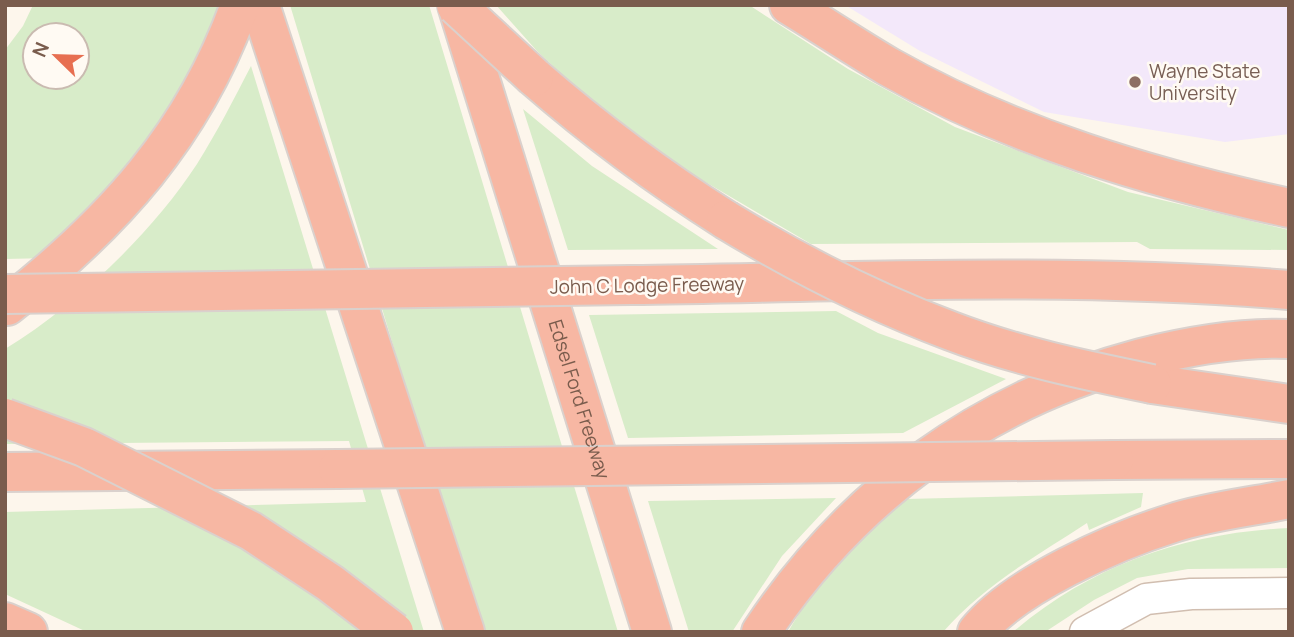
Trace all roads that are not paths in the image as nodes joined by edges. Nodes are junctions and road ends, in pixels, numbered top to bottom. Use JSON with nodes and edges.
{"nodes":[{"id":1,"x":240,"y":5,"type":"edge"},
{"id":2,"x":260,"y":5,"type":"edge"},
{"id":3,"x":456,"y":5,"type":"edge"},
{"id":4,"x":789,"y":5,"type":"edge"},
{"id":5,"x":1289,"y":208,"type":"edge"},
{"id":6,"x":1289,"y":289,"type":"edge"},
{"id":7,"x":5,"y":294,"type":"edge"},
{"id":8,"x":5,"y":307,"type":"edge"},
{"id":9,"x":1289,"y":339,"type":"edge"},
{"id":10,"x":1289,"y":404,"type":"edge"},
{"id":11,"x":5,"y":418,"type":"edge"},
{"id":12,"x":1289,"y":459,"type":"edge"},
{"id":13,"x":5,"y":472,"type":"edge"},
{"id":14,"x":1289,"y":499,"type":"edge"},
{"id":15,"x":1289,"y":593,"type":"edge"},
{"id":16,"x":5,"y":622,"type":"edge"},
{"id":17,"x":28,"y":632,"type":"edge"},
{"id":18,"x":394,"y":632,"type":"edge"},
{"id":19,"x":465,"y":632,"type":"edge"},
{"id":20,"x":652,"y":632,"type":"edge"},
{"id":21,"x":761,"y":632,"type":"edge"},
{"id":22,"x":977,"y":632,"type":"edge"},
{"id":23,"x":1085,"y":632,"type":"edge"}],
"edges":[{"from":1,"to":8,"type":"highway"},
{"from":2,"to":19,"type":"highway"},
{"from":3,"to":10,"type":"highway","bridge":true},
{"from":3,"to":20,"type":"highway","name":"Edsel Ford Freeway"},
{"from":4,"to":5,"type":"highway"},
{"from":6,"to":7,"type":"highway","name":"John C Lodge Freeway","bridge":true},
{"from":9,"to":21,"type":"highway"},
{"from":11,"to":18,"type":"highway","bridge":true},
{"from":12,"to":13,"type":"highway","bridge":true},
{"from":14,"to":22,"type":"highway"},
{"from":15,"to":23,"type":"street"},
{"from":16,"to":17,"type":"highway"}]}
